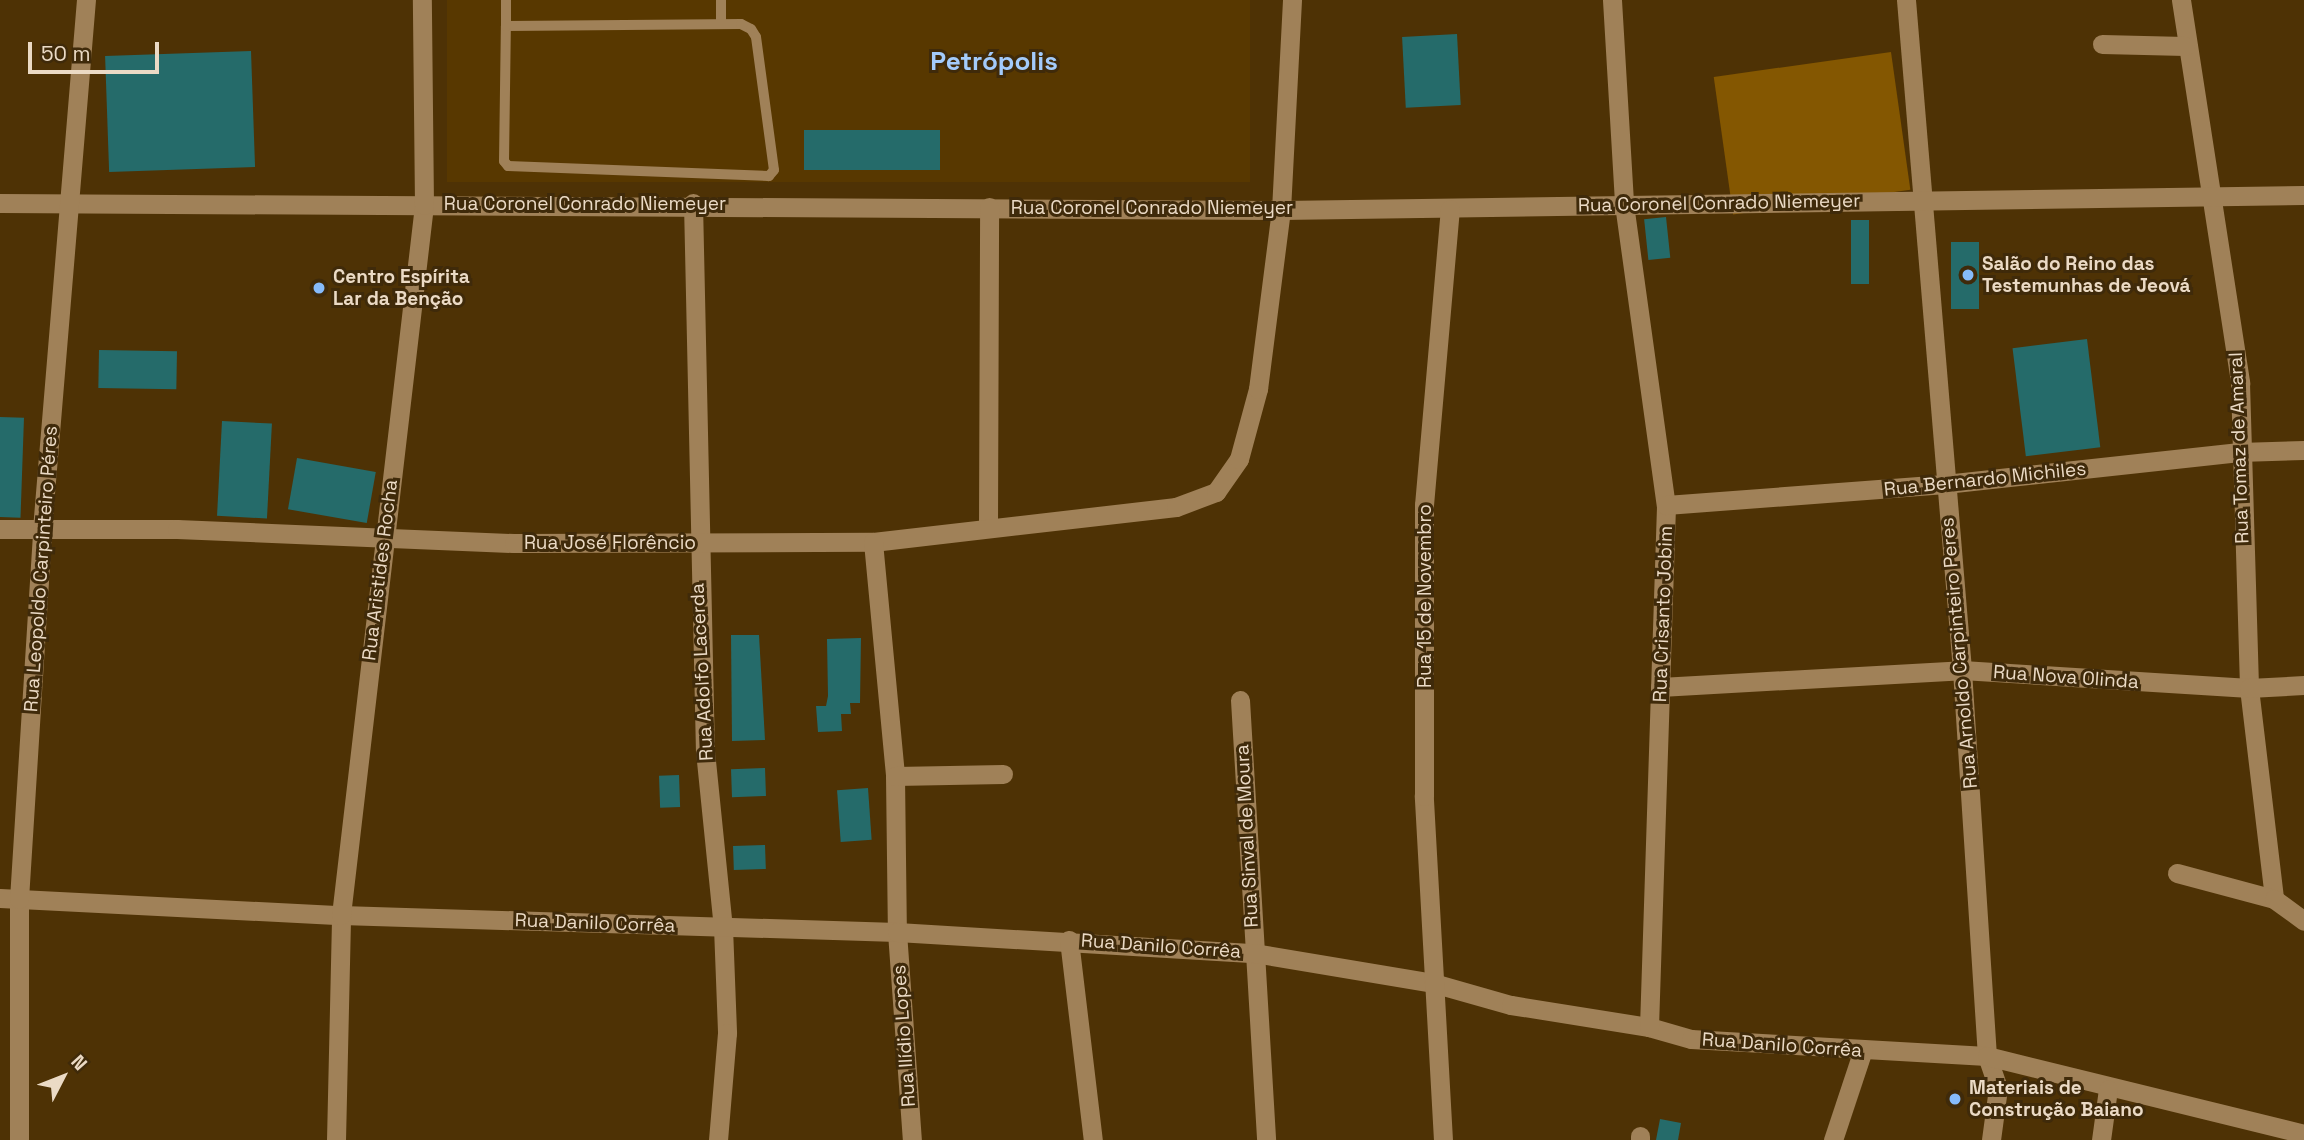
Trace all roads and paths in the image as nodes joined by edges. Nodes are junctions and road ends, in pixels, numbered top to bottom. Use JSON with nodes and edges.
{"nodes":[{"id":1,"x":86,"y":0,"type":"edge"},
{"id":2,"x":422,"y":0,"type":"edge"},
{"id":3,"x":506,"y":0,"type":"edge"},
{"id":4,"x":721,"y":0,"type":"edge"},
{"id":5,"x":1292,"y":0,"type":"edge"},
{"id":6,"x":1612,"y":0,"type":"edge"},
{"id":7,"x":1906,"y":0,"type":"edge"},
{"id":8,"x":2181,"y":0,"type":"edge"},
{"id":9,"x":720,"y":24,"type":"junction"},
{"id":10,"x":506,"y":26,"type":"junction"},
{"id":11,"x":2102,"y":44,"type":"dead end"},
{"id":12,"x":2185,"y":46,"type":"junction"},
{"id":13,"x":2210,"y":195,"type":"junction"},
{"id":14,"x":2304,"y":195,"type":"edge"},
{"id":15,"x":1925,"y":199,"type":"junction"},
{"id":16,"x":0,"y":203,"type":"edge"},
{"id":17,"x":693,"y":203,"type":"junction"},
{"id":18,"x":1624,"y":204,"type":"junction"},
{"id":19,"x":70,"y":205,"type":"junction"},
{"id":20,"x":424,"y":205,"type":"junction"},
{"id":21,"x":989,"y":207,"type":"junction"},
{"id":22,"x":1451,"y":209,"type":"junction"},
{"id":23,"x":1281,"y":210,"type":"junction"},
{"id":24,"x":2304,"y":450,"type":"edge"},
{"id":25,"x":2239,"y":452,"type":"junction"},
{"id":26,"x":1945,"y":484,"type":"junction"},
{"id":27,"x":1666,"y":505,"type":"junction"},
{"id":28,"x":988,"y":528,"type":"junction"},
{"id":29,"x":0,"y":529,"type":"edge"},
{"id":30,"x":42,"y":529,"type":"junction"},
{"id":31,"x":382,"y":540,"type":"junction"},
{"id":32,"x":873,"y":542,"type":"junction"},
{"id":33,"x":697,"y":543,"type":"junction"},
{"id":34,"x":1962,"y":670,"type":"junction"},
{"id":35,"x":2304,"y":685,"type":"edge"},
{"id":36,"x":1660,"y":687,"type":"junction"},
{"id":37,"x":2249,"y":688,"type":"junction"},
{"id":38,"x":1240,"y":700,"type":"dead end"},
{"id":39,"x":1003,"y":774,"type":"dead end"},
{"id":40,"x":895,"y":776,"type":"junction"},
{"id":41,"x":2177,"y":873,"type":"dead end"},
{"id":42,"x":2274,"y":898,"type":"junction"},
{"id":43,"x":10,"y":899,"type":"edge"},
{"id":44,"x":341,"y":915,"type":"junction"},
{"id":45,"x":2304,"y":921,"type":"edge"},
{"id":46,"x":723,"y":926,"type":"junction"},
{"id":47,"x":897,"y":932,"type":"junction"},
{"id":48,"x":1069,"y":940,"type":"junction"},
{"id":49,"x":1254,"y":953,"type":"junction"},
{"id":50,"x":1433,"y":983,"type":"junction"},
{"id":51,"x":1649,"y":1027,"type":"junction"},
{"id":52,"x":1863,"y":1050,"type":"junction"},
{"id":53,"x":1987,"y":1056,"type":"junction"},
{"id":54,"x":2108,"y":1089,"type":"junction"},
{"id":55,"x":2273,"y":1134,"type":"edge"},
{"id":56,"x":2304,"y":1134,"type":"edge"},
{"id":57,"x":19,"y":1140,"type":"edge"},
{"id":58,"x":336,"y":1140,"type":"edge"},
{"id":59,"x":718,"y":1140,"type":"edge"},
{"id":60,"x":912,"y":1140,"type":"edge"},
{"id":61,"x":1093,"y":1140,"type":"edge"},
{"id":62,"x":1266,"y":1140,"type":"edge"},
{"id":63,"x":1443,"y":1140,"type":"edge"},
{"id":64,"x":1833,"y":1140,"type":"edge"},
{"id":65,"x":1991,"y":1140,"type":"edge"},
{"id":66,"x":2101,"y":1140,"type":"edge"}],
"edges":[{"from":1,"to":19,"type":"street","name":"Rua Leopoldo Carpinteiro Péres"},
{"from":2,"to":20,"type":"street","name":"Rua Aristides Rocha"},
{"from":3,"to":10,"type":"lane"},
{"from":4,"to":9,"type":"lane"},
{"from":5,"to":23,"type":"street"},
{"from":6,"to":18,"type":"street","name":"Rua Crisanto Jobim"},
{"from":7,"to":15,"type":"street","name":"Rua Arnoldo Carpinteiro Peres"},
{"from":8,"to":12,"type":"street","name":"Rua Tomaz de Amaral"},
{"from":9,"to":10,"type":"lane"},
{"from":9,"to":10,"type":"lane"},
{"from":11,"to":12,"type":"street"},
{"from":12,"to":13,"type":"street","name":"Rua Tomaz de Amaral"},
{"from":13,"to":14,"type":"street","name":"Rua Coronel Conrado Niemeyer"},
{"from":13,"to":15,"type":"street","name":"Rua Coronel Conrado Niemeyer"},
{"from":13,"to":25,"type":"street","name":"Rua Tomaz de Amaral"},
{"from":15,"to":18,"type":"street","name":"Rua Coronel Conrado Niemeyer"},
{"from":15,"to":26,"type":"street","name":"Rua Arnoldo Carpinteiro Peres"},
{"from":16,"to":19,"type":"street","name":"Rua Coronel Conrado Niemeyer"},
{"from":17,"to":20,"type":"street","name":"Rua Coronel Conrado Niemeyer"},
{"from":17,"to":21,"type":"street","name":"Rua Coronel Conrado Niemeyer"},
{"from":17,"to":33,"type":"street","name":"Rua Adolfo Lacerda"},
{"from":18,"to":22,"type":"street","name":"Rua Coronel Conrado Niemeyer"},
{"from":18,"to":27,"type":"street","name":"Rua Crisanto Jobim"},
{"from":19,"to":20,"type":"street","name":"Rua Coronel Conrado Niemeyer"},
{"from":19,"to":30,"type":"street","name":"Rua Leopoldo Carpinteiro Péres"},
{"from":20,"to":31,"type":"street","name":"Rua Aristides Rocha"},
{"from":21,"to":23,"type":"street","name":"Rua Coronel Conrado Niemeyer"},
{"from":21,"to":28,"type":"street"},
{"from":22,"to":23,"type":"street","name":"Rua Coronel Conrado Niemeyer"},
{"from":22,"to":50,"type":"street","name":"Rua 15 de Novembro"},
{"from":23,"to":28,"type":"street","name":"Rua José Florêncio"},
{"from":24,"to":25,"type":"street","name":"Rua Bernardo Michiles"},
{"from":25,"to":26,"type":"street","name":"Rua Bernardo Michiles"},
{"from":25,"to":37,"type":"street","name":"Rua Tomaz de Amaral"},
{"from":26,"to":27,"type":"street","name":"Rua Bernardo Michiles"},
{"from":26,"to":34,"type":"street","name":"Rua Arnoldo Carpinteiro Peres"},
{"from":27,"to":36,"type":"street","name":"Rua Crisanto Jobim"},
{"from":28,"to":32,"type":"street","name":"Rua José Florêncio"},
{"from":29,"to":30,"type":"street","name":"Rua José Florêncio"},
{"from":30,"to":31,"type":"street","name":"Rua José Florêncio"},
{"from":30,"to":43,"type":"street","name":"Rua Leopoldo Carpinteiro Péres"},
{"from":31,"to":33,"type":"street","name":"Rua José Florêncio"},
{"from":31,"to":44,"type":"street","name":"Rua Aristides Rocha"},
{"from":32,"to":33,"type":"street","name":"Rua José Florêncio"},
{"from":32,"to":40,"type":"street","name":"Rua Ilídio Lopes"},
{"from":33,"to":46,"type":"street","name":"Rua Adolfo Lacerda"},
{"from":34,"to":36,"type":"street","name":"Rua Nova Olinda"},
{"from":34,"to":37,"type":"street","name":"Rua Nova Olinda"},
{"from":34,"to":53,"type":"street","name":"Rua Arnoldo Carpinteiro Peres"},
{"from":35,"to":37,"type":"street","name":"Rua Nova Olinda"},
{"from":36,"to":51,"type":"street","name":"Rua Crisanto Jobim"},
{"from":37,"to":42,"type":"street","name":"Rua Tomaz de Amaral"},
{"from":38,"to":49,"type":"street","name":"Rua Sinval de Moura"},
{"from":39,"to":40,"type":"street"},
{"from":40,"to":47,"type":"street","name":"Rua Ilídio Lopes"},
{"from":41,"to":42,"type":"street"},
{"from":42,"to":45,"type":"street"},
{"from":43,"to":44,"type":"street","name":"Rua Danilo Corrêa"},
{"from":43,"to":57,"type":"street","name":"Rua Leopoldo Carpinteiro Péres"},
{"from":44,"to":46,"type":"street","name":"Rua Danilo Corrêa"},
{"from":44,"to":58,"type":"street","name":"Rua Aristides Rocha"},
{"from":46,"to":47,"type":"street","name":"Rua Danilo Corrêa"},
{"from":46,"to":59,"type":"street","name":"Rua Adolfo Lacerda"},
{"from":47,"to":48,"type":"street","name":"Rua Danilo Corrêa"},
{"from":47,"to":60,"type":"street","name":"Rua Ilídio Lopes"},
{"from":48,"to":49,"type":"street","name":"Rua Danilo Corrêa"},
{"from":48,"to":61,"type":"street"},
{"from":49,"to":50,"type":"street","name":"Rua Danilo Corrêa"},
{"from":49,"to":62,"type":"street","name":"Rua Sinval de Moura"},
{"from":50,"to":51,"type":"street","name":"Rua Danilo Corrêa"},
{"from":50,"to":63,"type":"street","name":"Rua 15 de Novembro"},
{"from":51,"to":52,"type":"street","name":"Rua Danilo Corrêa"},
{"from":52,"to":53,"type":"street","name":"Rua Danilo Corrêa"},
{"from":52,"to":64,"type":"street"},
{"from":53,"to":54,"type":"street","name":"Rua Danilo Corrêa"},
{"from":53,"to":65,"type":"street","name":"Rua Arnoldo Carpinteiro Peres"},
{"from":54,"to":55,"type":"street","name":"Rua Danilo Corrêa"},
{"from":54,"to":66,"type":"street"},
{"from":55,"to":56,"type":"street","name":"Rua Danilo Corrêa"}]}
